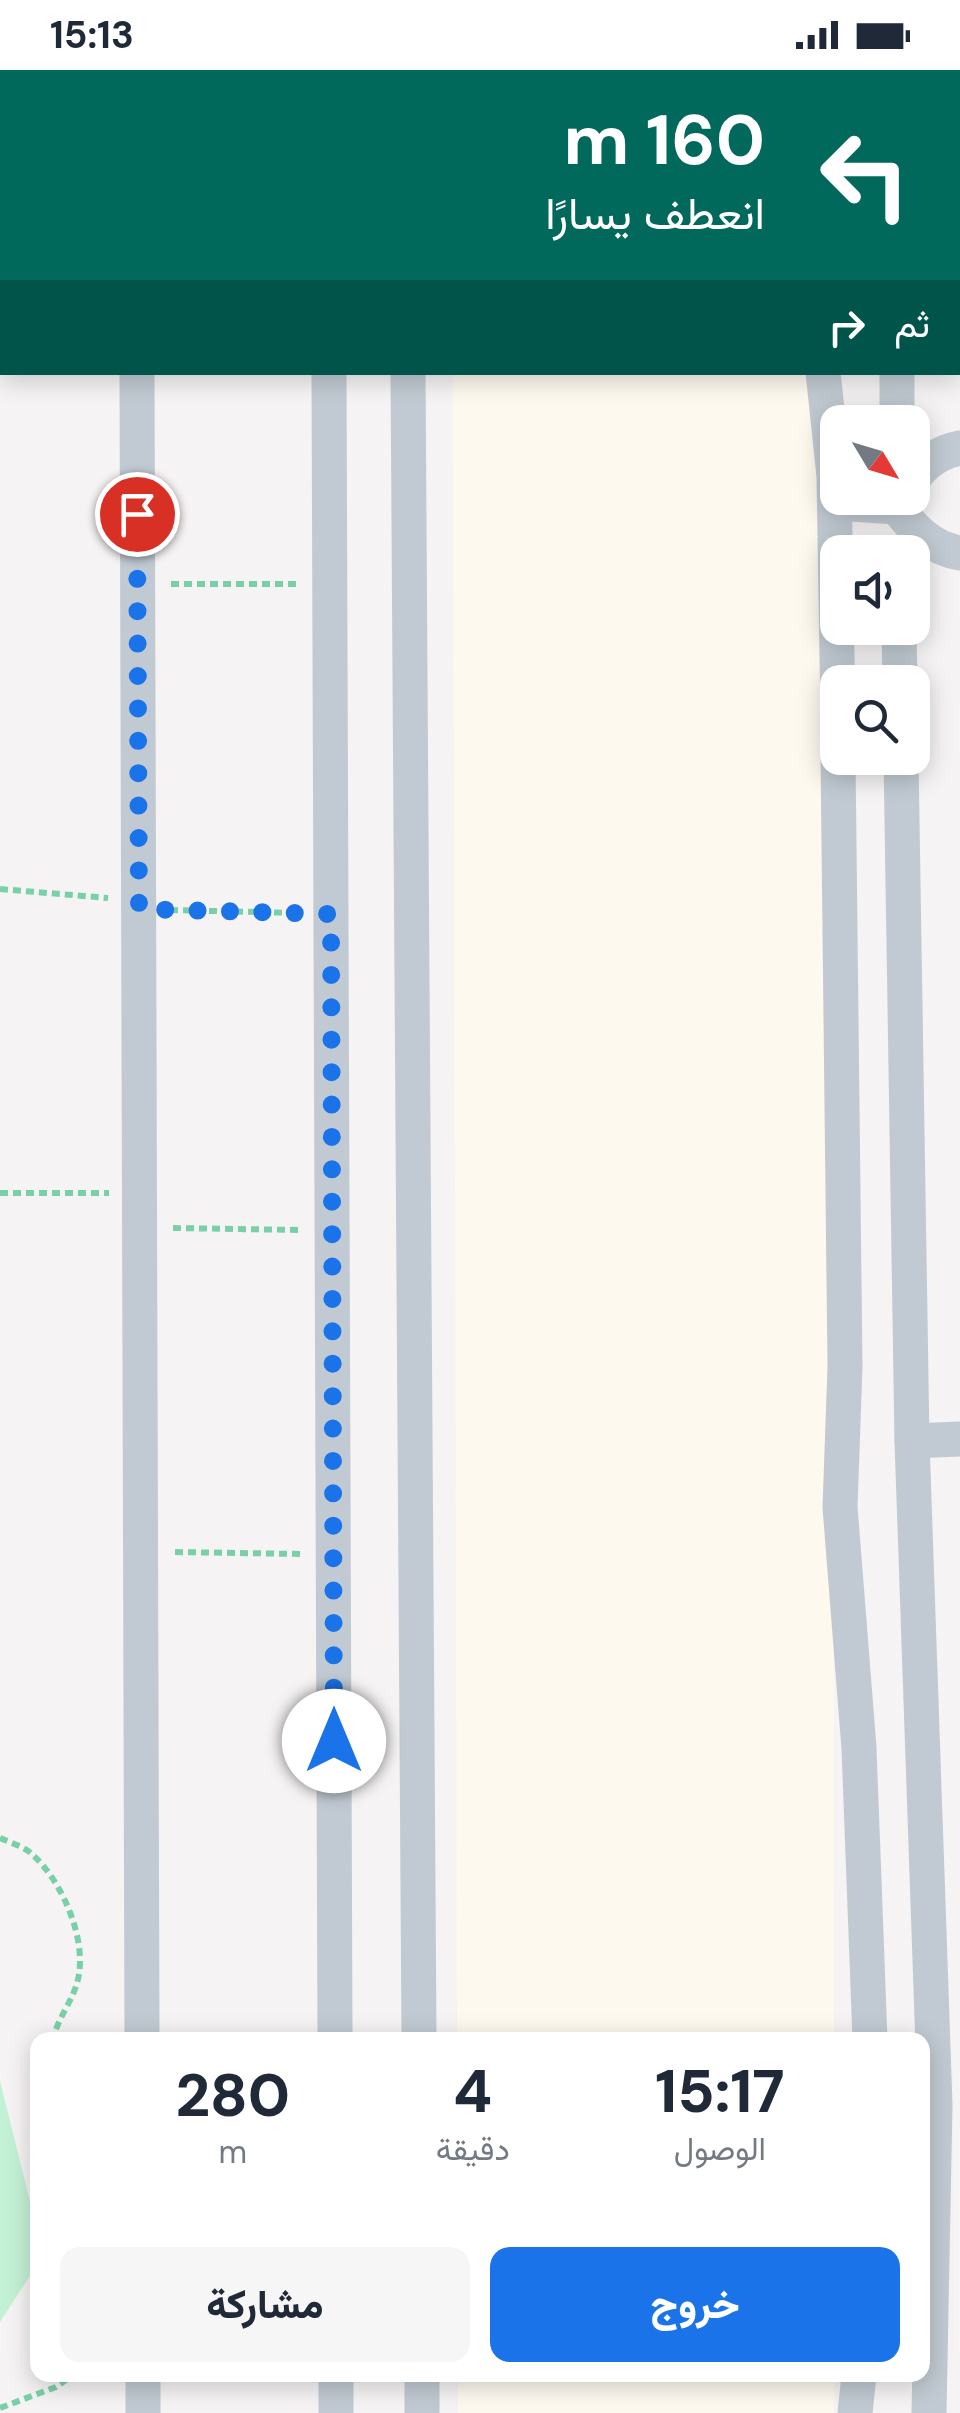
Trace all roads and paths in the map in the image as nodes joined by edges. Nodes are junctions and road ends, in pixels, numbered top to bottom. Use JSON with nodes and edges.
{"nodes":[{"id":1,"x":137,"y":375,"type":"edge"},
{"id":2,"x":329,"y":375,"type":"edge"},
{"id":3,"x":408,"y":375,"type":"edge"},
{"id":4,"x":823,"y":375,"type":"edge"},
{"id":5,"x":896,"y":375,"type":"edge"},
{"id":6,"x":826,"y":405,"type":"edge"},
{"id":7,"x":897,"y":405,"type":"edge"},
{"id":8,"x":960,"y":448,"type":"edge"},
{"id":9,"x":930,"y":462,"type":"edge"},
{"id":10,"x":835,"y":515,"type":"edge"},
{"id":11,"x":909,"y":515,"type":"edge"},
{"id":12,"x":960,"y":553,"type":"edge"},
{"id":13,"x":137,"y":584,"type":"junction"},
{"id":14,"x":330,"y":584,"type":"junction"},
{"id":15,"x":837,"y":665,"type":"edge"},
{"id":16,"x":838,"y":775,"type":"edge"},
{"id":17,"x":901,"y":775,"type":"edge"},
{"id":18,"x":0,"y":889,"type":"edge"},
{"id":19,"x":139,"y":905,"type":"junction"},
{"id":20,"x":331,"y":914,"type":"junction"},
{"id":21,"x":0,"y":1193,"type":"edge"},
{"id":22,"x":140,"y":1210,"type":"junction"},
{"id":23,"x":332,"y":1230,"type":"junction"},
{"id":24,"x":960,"y":1440,"type":"edge"},
{"id":25,"x":912,"y":1441,"type":"junction"},
{"id":26,"x":140,"y":1551,"type":"junction"},
{"id":27,"x":333,"y":1554,"type":"junction"},
{"id":28,"x":0,"y":1838,"type":"edge"},
{"id":29,"x":54,"y":2032,"type":"edge"},
{"id":30,"x":142,"y":2032,"type":"edge"},
{"id":31,"x":335,"y":2032,"type":"edge"},
{"id":32,"x":420,"y":2032,"type":"edge"},
{"id":33,"x":870,"y":2032,"type":"edge"},
{"id":34,"x":948,"y":2106,"type":"edge"},
{"id":35,"x":948,"y":2151,"type":"edge"},
{"id":36,"x":63,"y":2382,"type":"edge"},
{"id":37,"x":142,"y":2382,"type":"edge"},
{"id":38,"x":336,"y":2382,"type":"edge"},
{"id":39,"x":422,"y":2382,"type":"edge"},
{"id":40,"x":857,"y":2382,"type":"edge"},
{"id":41,"x":0,"y":2408,"type":"edge"},
{"id":42,"x":143,"y":2413,"type":"edge"},
{"id":43,"x":336,"y":2413,"type":"edge"},
{"id":44,"x":422,"y":2413,"type":"edge"},
{"id":45,"x":855,"y":2413,"type":"edge"},
{"id":46,"x":929,"y":2413,"type":"edge"}],
"edges":[{"from":1,"to":13,"type":"street"},
{"from":2,"to":14,"type":"street"},
{"from":3,"to":32,"type":"street"},
{"from":4,"to":6,"type":"street"},
{"from":5,"to":7,"type":"street"},
{"from":8,"to":9,"type":"street"},
{"from":10,"to":15,"type":"street"},
{"from":11,"to":12,"type":"street"},
{"from":13,"to":14,"type":"path"},
{"from":13,"to":19,"type":"street"},
{"from":14,"to":20,"type":"street"},
{"from":16,"to":33,"type":"street"},
{"from":17,"to":25,"type":"street"},
{"from":18,"to":19,"type":"path"},
{"from":19,"to":20,"type":"path"},
{"from":19,"to":22,"type":"street"},
{"from":20,"to":23,"type":"street"},
{"from":21,"to":22,"type":"path"},
{"from":22,"to":23,"type":"path"},
{"from":22,"to":26,"type":"street"},
{"from":23,"to":27,"type":"street"},
{"from":24,"to":25,"type":"street"},
{"from":25,"to":34,"type":"street"},
{"from":26,"to":27,"type":"path"},
{"from":26,"to":30,"type":"street"},
{"from":27,"to":31,"type":"street"},
{"from":28,"to":29,"type":"path"},
{"from":34,"to":35,"type":"street"},
{"from":35,"to":46,"type":"street"},
{"from":36,"to":41,"type":"path"},
{"from":37,"to":42,"type":"street"},
{"from":38,"to":43,"type":"street"},
{"from":39,"to":44,"type":"street"},
{"from":40,"to":45,"type":"street"}]}
